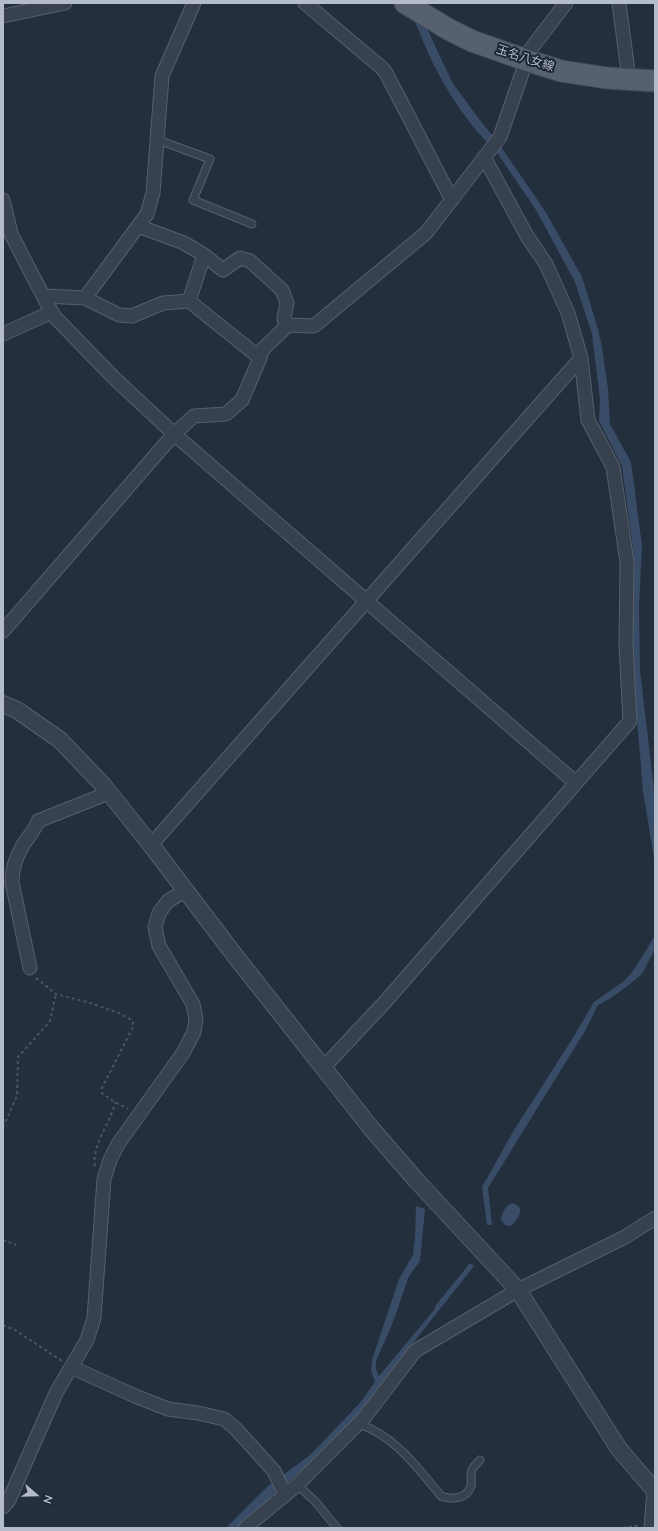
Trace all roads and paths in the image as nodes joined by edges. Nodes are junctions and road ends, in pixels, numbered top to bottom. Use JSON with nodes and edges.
{"nodes":[{"id":1,"x":65,"y":3,"type":"edge"},
{"id":2,"x":194,"y":3,"type":"edge"},
{"id":3,"x":305,"y":3,"type":"edge"},
{"id":4,"x":405,"y":3,"type":"edge"},
{"id":5,"x":566,"y":3,"type":"edge"},
{"id":6,"x":619,"y":3,"type":"edge"},
{"id":7,"x":3,"y":16,"type":"edge"},
{"id":8,"x":526,"y":60,"type":"junction"},
{"id":9,"x":629,"y":79,"type":"junction"},
{"id":10,"x":655,"y":81,"type":"edge"},
{"id":11,"x":158,"y":140,"type":"junction"},
{"id":12,"x":488,"y":153,"type":"junction"},
{"id":13,"x":3,"y":200,"type":"edge"},
{"id":14,"x":452,"y":200,"type":"junction"},
{"id":15,"x":252,"y":224,"type":"dead end"},
{"id":16,"x":138,"y":226,"type":"junction"},
{"id":17,"x":7,"y":235,"type":"edge"},
{"id":18,"x":204,"y":255,"type":"junction"},
{"id":19,"x":45,"y":296,"type":"junction"},
{"id":20,"x":85,"y":298,"type":"junction"},
{"id":21,"x":189,"y":301,"type":"junction"},
{"id":22,"x":52,"y":312,"type":"junction"},
{"id":23,"x":286,"y":327,"type":"junction"},
{"id":24,"x":3,"y":334,"type":"edge"},
{"id":25,"x":260,"y":358,"type":"junction"},
{"id":26,"x":581,"y":358,"type":"junction"},
{"id":27,"x":174,"y":434,"type":"junction"},
{"id":28,"x":366,"y":601,"type":"junction"},
{"id":29,"x":3,"y":631,"type":"edge"},
{"id":30,"x":3,"y":704,"type":"edge"},
{"id":31,"x":576,"y":783,"type":"junction"},
{"id":32,"x":101,"y":796,"type":"dead end"},
{"id":33,"x":152,"y":845,"type":"junction"},
{"id":34,"x":186,"y":890,"type":"junction"},
{"id":35,"x":30,"y":968,"type":"joint"},
{"id":36,"x":56,"y":994,"type":"junction"},
{"id":37,"x":324,"y":1067,"type":"junction"},
{"id":38,"x":115,"y":1102,"type":"junction"},
{"id":39,"x":140,"y":1115,"type":"junction"},
{"id":40,"x":3,"y":1127,"type":"edge"},
{"id":41,"x":104,"y":1179,"type":"junction"},
{"id":42,"x":655,"y":1218,"type":"edge"},
{"id":43,"x":3,"y":1240,"type":"edge"},
{"id":44,"x":16,"y":1245,"type":"dead end"},
{"id":45,"x":518,"y":1290,"type":"junction"},
{"id":46,"x":3,"y":1325,"type":"edge"},
{"id":47,"x":71,"y":1367,"type":"junction"},
{"id":48,"x":359,"y":1424,"type":"junction"},
{"id":49,"x":480,"y":1460,"type":"dead end"},
{"id":50,"x":297,"y":1485,"type":"junction"},
{"id":51,"x":655,"y":1491,"type":"edge"},
{"id":52,"x":285,"y":1494,"type":"junction"},
{"id":53,"x":3,"y":1507,"type":"edge"},
{"id":54,"x":651,"y":1526,"type":"edge"},
{"id":55,"x":245,"y":1528,"type":"edge"},
{"id":56,"x":337,"y":1528,"type":"edge"},
{"id":57,"x":623,"y":1528,"type":"edge"}],
"edges":[{"from":1,"to":7,"type":"street"},
{"from":2,"to":11,"type":"street"},
{"from":3,"to":14,"type":"street"},
{"from":4,"to":8,"type":"main road","name":"玉名八女線"},
{"from":5,"to":8,"type":"street"},
{"from":6,"to":9,"type":"street"},
{"from":8,"to":9,"type":"main road","name":"玉名八女線"},
{"from":8,"to":12,"type":"street"},
{"from":9,"to":10,"type":"main road","name":"玉名八女線"},
{"from":11,"to":15,"type":"lane"},
{"from":11,"to":16,"type":"street"},
{"from":12,"to":14,"type":"street"},
{"from":12,"to":26,"type":"street"},
{"from":13,"to":17,"type":"street"},
{"from":14,"to":23,"type":"street"},
{"from":16,"to":18,"type":"street"},
{"from":16,"to":20,"type":"street"},
{"from":17,"to":19,"type":"street"},
{"from":18,"to":21,"type":"street"},
{"from":18,"to":23,"type":"street"},
{"from":19,"to":20,"type":"street"},
{"from":19,"to":22,"type":"street"},
{"from":20,"to":21,"type":"street"},
{"from":21,"to":25,"type":"street"},
{"from":22,"to":24,"type":"street"},
{"from":22,"to":27,"type":"street"},
{"from":23,"to":25,"type":"street"},
{"from":25,"to":27,"type":"street"},
{"from":26,"to":28,"type":"street"},
{"from":26,"to":31,"type":"street"},
{"from":27,"to":28,"type":"street"},
{"from":27,"to":29,"type":"street"},
{"from":28,"to":31,"type":"street"},
{"from":28,"to":33,"type":"street"},
{"from":30,"to":33,"type":"street"},
{"from":31,"to":37,"type":"street"},
{"from":32,"to":35,"type":"street"},
{"from":33,"to":34,"type":"street"},
{"from":34,"to":37,"type":"street"},
{"from":34,"to":39,"type":"street"},
{"from":35,"to":36,"type":"path"},
{"from":36,"to":38,"type":"path"},
{"from":36,"to":40,"type":"path"},
{"from":37,"to":45,"type":"street"},
{"from":38,"to":39,"type":"path"},
{"from":38,"to":41,"type":"path"},
{"from":39,"to":41,"type":"street"},
{"from":41,"to":47,"type":"street"},
{"from":42,"to":45,"type":"street"},
{"from":43,"to":44,"type":"path"},
{"from":45,"to":48,"type":"street"},
{"from":45,"to":51,"type":"street"},
{"from":46,"to":47,"type":"path"},
{"from":47,"to":52,"type":"street"},
{"from":47,"to":53,"type":"street"},
{"from":48,"to":49,"type":"lane"},
{"from":48,"to":50,"type":"street"},
{"from":50,"to":52,"type":"street"},
{"from":50,"to":56,"type":"lane"},
{"from":51,"to":54,"type":"street"},
{"from":52,"to":55,"type":"street"},
{"from":54,"to":57,"type":"path"}]}
